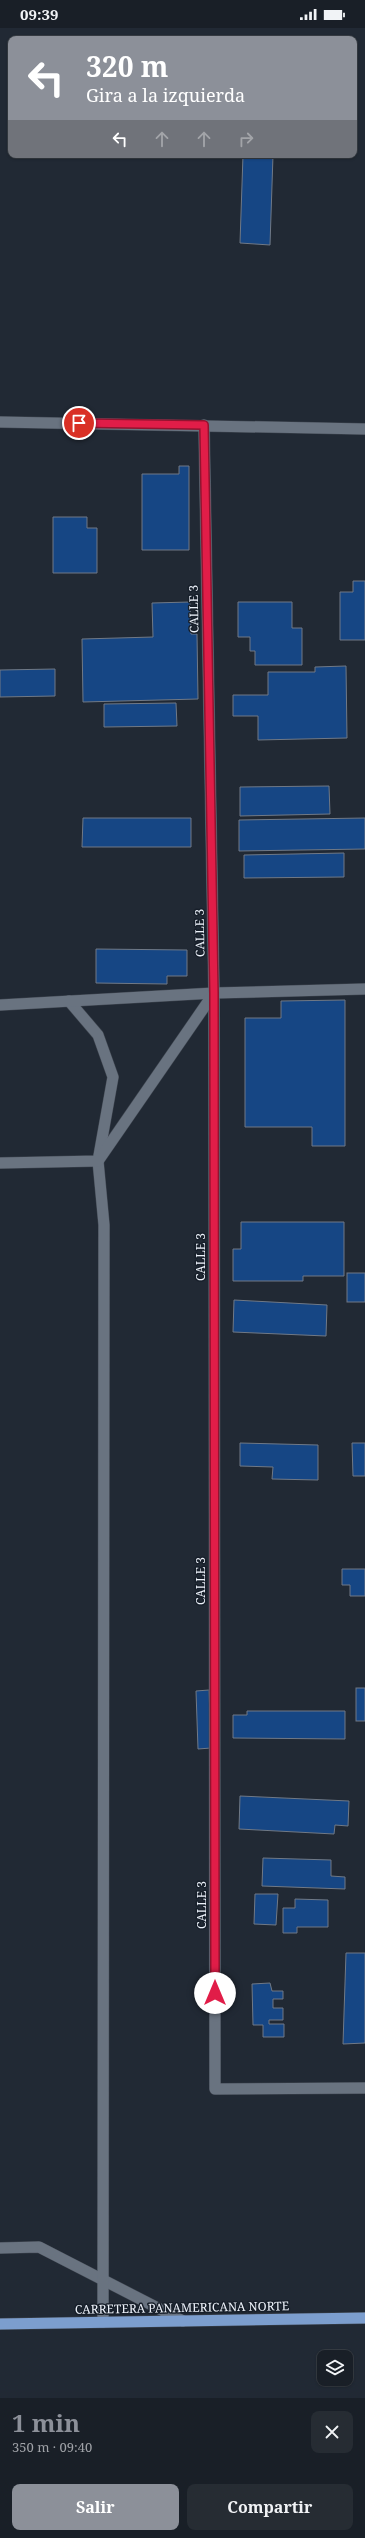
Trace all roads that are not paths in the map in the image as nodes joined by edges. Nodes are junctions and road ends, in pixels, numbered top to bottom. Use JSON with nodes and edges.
{"nodes":[{"id":1,"x":0,"y":422,"type":"edge"},
{"id":2,"x":204,"y":425,"type":"junction"},
{"id":3,"x":365,"y":429,"type":"edge"},
{"id":4,"x":365,"y":989,"type":"edge"},
{"id":5,"x":214,"y":993,"type":"junction"},
{"id":6,"x":69,"y":1001,"type":"junction"},
{"id":7,"x":0,"y":1005,"type":"edge"},
{"id":8,"x":98,"y":1161,"type":"junction"},
{"id":9,"x":0,"y":1163,"type":"edge"},
{"id":10,"x":365,"y":2088,"type":"edge"},
{"id":11,"x":0,"y":2248,"type":"edge"},
{"id":12,"x":103,"y":2280,"type":"junction"},
{"id":13,"x":365,"y":2318,"type":"edge"},
{"id":14,"x":184,"y":2321,"type":"junction"},
{"id":15,"x":103,"y":2322,"type":"junction"},
{"id":16,"x":0,"y":2324,"type":"edge"}],
"edges":[{"from":1,"to":2,"type":"street"},
{"from":2,"to":3,"type":"street"},
{"from":2,"to":5,"type":"street","name":"CALLE 3"},
{"from":4,"to":5,"type":"street"},
{"from":5,"to":6,"type":"street"},
{"from":5,"to":8,"type":"street"},
{"from":5,"to":10,"type":"street","name":"CALLE 3"},
{"from":6,"to":7,"type":"street"},
{"from":6,"to":8,"type":"street"},
{"from":8,"to":9,"type":"street"},
{"from":8,"to":12,"type":"street"},
{"from":11,"to":12,"type":"street"},
{"from":12,"to":14,"type":"street"},
{"from":12,"to":15,"type":"street"},
{"from":13,"to":14,"type":"highway","name":"CARRETERA PANAMERICANA NORTE"},
{"from":14,"to":15,"type":"highway","name":"CARRETERA PANAMERICANA NORTE"},
{"from":15,"to":16,"type":"highway","name":"CARRETERA PANAMERICANA NORTE"}]}
